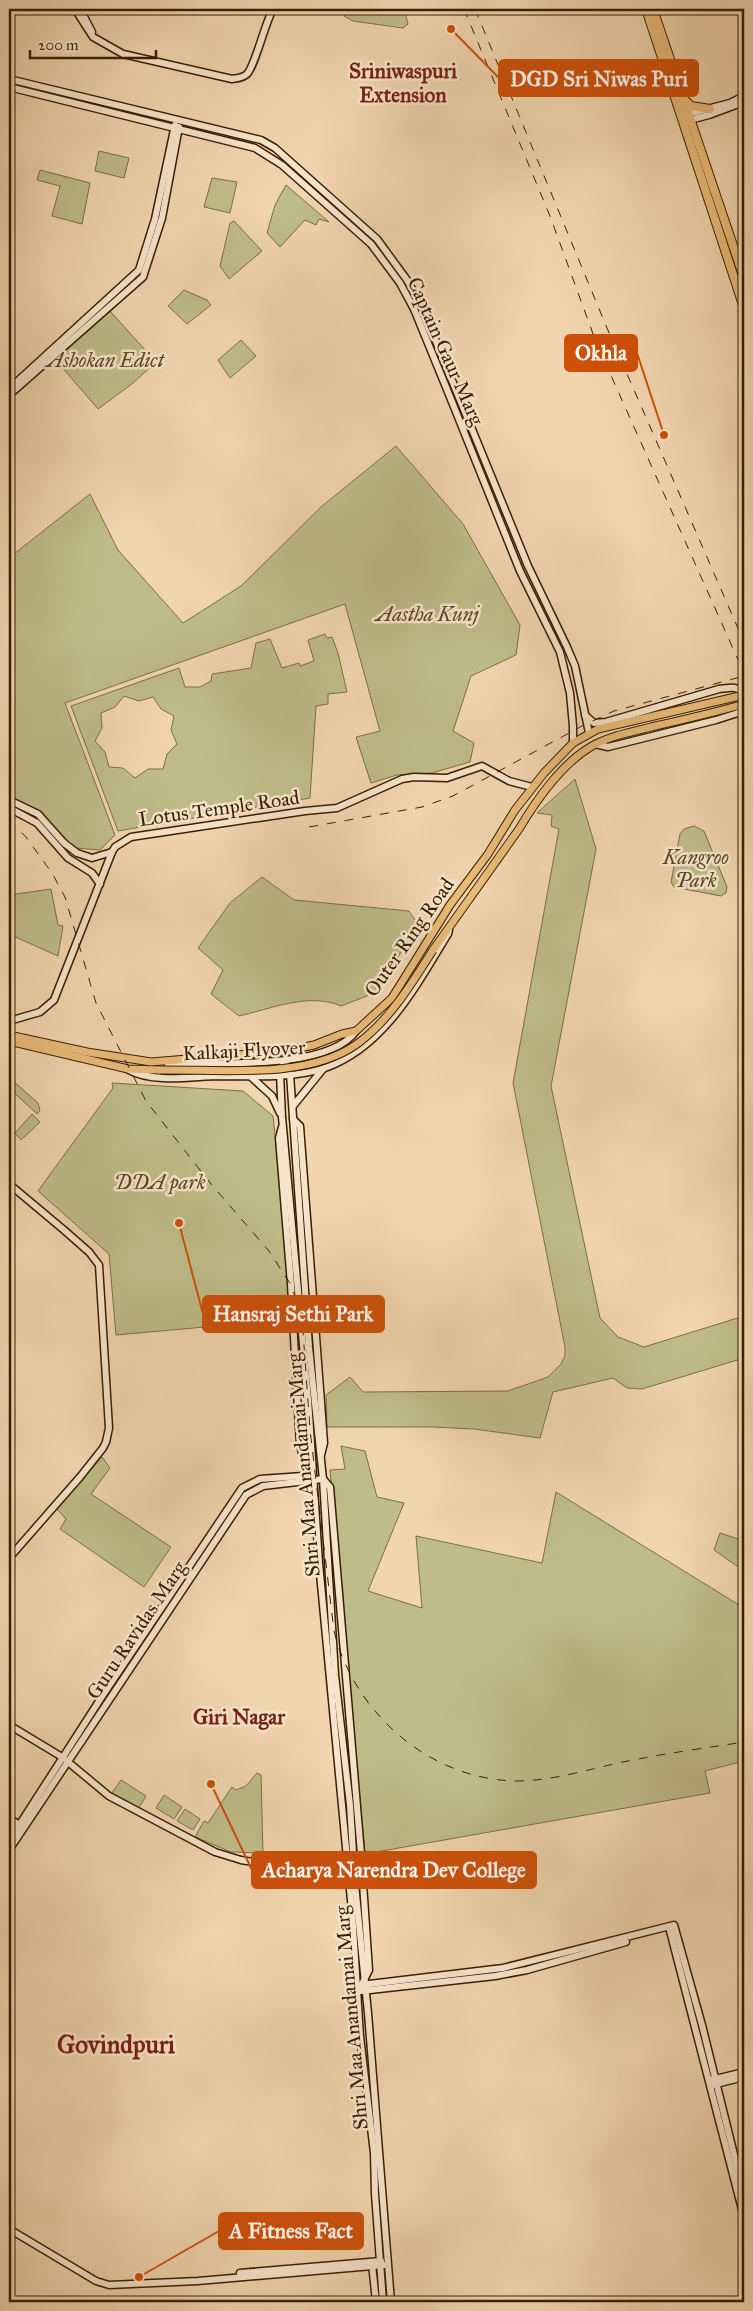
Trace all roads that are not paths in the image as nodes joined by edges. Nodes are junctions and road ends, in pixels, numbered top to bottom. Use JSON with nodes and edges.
{"nodes":[{"id":1,"x":75,"y":9,"type":"edge"},
{"id":2,"x":80,"y":9,"type":"edge"},
{"id":3,"x":274,"y":9,"type":"edge"},
{"id":4,"x":646,"y":9,"type":"edge"},
{"id":5,"x":653,"y":9,"type":"edge"},
{"id":6,"x":92,"y":33,"type":"junction"},
{"id":7,"x":9,"y":79,"type":"edge"},
{"id":8,"x":9,"y":87,"type":"edge"},
{"id":9,"x":744,"y":96,"type":"edge"},
{"id":10,"x":684,"y":100,"type":"junction"},
{"id":11,"x":744,"y":102,"type":"edge"},
{"id":12,"x":710,"y":109,"type":"junction"},
{"id":13,"x":686,"y":118,"type":"junction"},
{"id":14,"x":178,"y":121,"type":"junction"},
{"id":15,"x":177,"y":129,"type":"junction"},
{"id":16,"x":744,"y":278,"type":"edge"},
{"id":17,"x":744,"y":308,"type":"edge"},
{"id":18,"x":9,"y":388,"type":"edge"},
{"id":19,"x":9,"y":395,"type":"edge"},
{"id":20,"x":744,"y":695,"type":"edge"},
{"id":21,"x":744,"y":706,"type":"edge"},
{"id":22,"x":584,"y":714,"type":"junction"},
{"id":23,"x":606,"y":722,"type":"junction"},
{"id":24,"x":598,"y":729,"type":"junction"},
{"id":25,"x":589,"y":733,"type":"junction"},
{"id":26,"x":573,"y":743,"type":"junction"},
{"id":27,"x":595,"y":744,"type":"junction"},
{"id":28,"x":532,"y":787,"type":"junction"},
{"id":29,"x":9,"y":800,"type":"edge"},
{"id":30,"x":9,"y":808,"type":"edge"},
{"id":31,"x":112,"y":852,"type":"junction"},
{"id":32,"x":100,"y":884,"type":"junction"},
{"id":33,"x":449,"y":926,"type":"junction"},
{"id":34,"x":9,"y":1021,"type":"edge"},
{"id":35,"x":356,"y":1031,"type":"junction"},
{"id":36,"x":9,"y":1035,"type":"edge"},
{"id":37,"x":9,"y":1041,"type":"edge"},
{"id":38,"x":325,"y":1051,"type":"junction"},
{"id":39,"x":285,"y":1061,"type":"junction"},
{"id":40,"x":151,"y":1062,"type":"junction"},
{"id":41,"x":227,"y":1062,"type":"junction"},
{"id":42,"x":331,"y":1065,"type":"junction"},
{"id":43,"x":324,"y":1068,"type":"junction"},
{"id":44,"x":128,"y":1069,"type":"junction"},
{"id":45,"x":280,"y":1074,"type":"junction"},
{"id":46,"x":290,"y":1074,"type":"junction"},
{"id":47,"x":224,"y":1076,"type":"junction"},
{"id":48,"x":250,"y":1076,"type":"junction"},
{"id":49,"x":292,"y":1106,"type":"junction"},
{"id":50,"x":282,"y":1120,"type":"junction"},
{"id":51,"x":9,"y":1184,"type":"edge"},
{"id":52,"x":311,"y":1463,"type":"junction"},
{"id":53,"x":323,"y":1479,"type":"junction"},
{"id":54,"x":312,"y":1480,"type":"junction"},
{"id":55,"x":9,"y":1558,"type":"edge"},
{"id":56,"x":9,"y":1725,"type":"edge"},
{"id":57,"x":62,"y":1760,"type":"junction"},
{"id":58,"x":354,"y":1804,"type":"junction"},
{"id":59,"x":9,"y":1818,"type":"edge"},
{"id":60,"x":21,"y":1826,"type":"junction"},
{"id":61,"x":9,"y":1841,"type":"edge"},
{"id":62,"x":9,"y":1850,"type":"edge"},
{"id":63,"x":361,"y":1857,"type":"junction"},
{"id":64,"x":350,"y":1858,"type":"junction"},
{"id":65,"x":362,"y":1916,"type":"junction"},
{"id":66,"x":361,"y":1987,"type":"junction"},
{"id":67,"x":744,"y":2072,"type":"edge"},
{"id":68,"x":744,"y":2078,"type":"edge"},
{"id":69,"x":713,"y":2082,"type":"junction"},
{"id":70,"x":744,"y":2196,"type":"edge"},
{"id":71,"x":744,"y":2217,"type":"edge"},
{"id":72,"x":9,"y":2225,"type":"edge"},
{"id":73,"x":9,"y":2229,"type":"edge"},
{"id":74,"x":387,"y":2262,"type":"junction"},
{"id":75,"x":376,"y":2264,"type":"junction"},
{"id":76,"x":376,"y":2302,"type":"edge"},
{"id":77,"x":383,"y":2302,"type":"edge"},
{"id":78,"x":391,"y":2302,"type":"edge"}],
"edges":[{"from":1,"to":6,"type":"main road"},
{"from":2,"to":6,"type":"main road"},
{"from":3,"to":6,"type":"main road"},
{"from":4,"to":13,"type":"highway"},
{"from":5,"to":10,"type":"highway"},
{"from":7,"to":14,"type":"main road","name":"Captain Gaur Marg"},
{"from":8,"to":15,"type":"main road","name":"Captain Gaur Marg"},
{"from":9,"to":12,"type":"main road"},
{"from":10,"to":12,"type":"highway"},
{"from":10,"to":13,"type":"highway"},
{"from":11,"to":13,"type":"main road"},
{"from":12,"to":13,"type":"main road"},
{"from":13,"to":16,"type":"highway"},
{"from":13,"to":17,"type":"highway"},
{"from":14,"to":15,"type":"main road"},
{"from":14,"to":22,"type":"main road","name":"Captain Gaur Marg"},
{"from":15,"to":18,"type":"main road"},
{"from":15,"to":19,"type":"main road"},
{"from":15,"to":26,"type":"main road","name":"Captain Gaur Marg"},
{"from":20,"to":23,"type":"main road"},
{"from":20,"to":24,"type":"main road"},
{"from":21,"to":27,"type":"main road","name":"Outer Ring Road"},
{"from":21,"to":27,"type":"main road"},
{"from":22,"to":23,"type":"main road"},
{"from":22,"to":25,"type":"main road","name":"Captain Gaur Marg"},
{"from":23,"to":24,"type":"main road"},
{"from":24,"to":25,"type":"main road","name":"Outer Ring Road"},
{"from":25,"to":26,"type":"main road","name":"Outer Ring Road"},
{"from":26,"to":28,"type":"main road","name":"Outer Ring Road"},
{"from":27,"to":33,"type":"main road","name":"Outer Ring Road"},
{"from":28,"to":31,"type":"main road","name":"Lotus Temple Road"},
{"from":28,"to":35,"type":"main road","name":"Outer Ring Road"},
{"from":29,"to":31,"type":"main road"},
{"from":30,"to":32,"type":"main road"},
{"from":31,"to":32,"type":"main road"},
{"from":32,"to":34,"type":"main road"},
{"from":33,"to":42,"type":"main road"},
{"from":33,"to":44,"type":"main road","name":"Kalkaji Flyover","bridge":true},
{"from":35,"to":38,"type":"main road"},
{"from":35,"to":40,"type":"main road","name":"Outer Ring Road"},
{"from":36,"to":40,"type":"main road","name":"Outer Ring Road"},
{"from":37,"to":44,"type":"main road"},
{"from":38,"to":39,"type":"main road"},
{"from":38,"to":42,"type":"main road"},
{"from":39,"to":41,"type":"main road"},
{"from":39,"to":45,"type":"main road","name":"Shri Maa Anandamai Marg"},
{"from":39,"to":46,"type":"main road"},
{"from":40,"to":41,"type":"main road"},
{"from":41,"to":47,"type":"main road"},
{"from":42,"to":43,"type":"main road"},
{"from":43,"to":46,"type":"main road"},
{"from":43,"to":49,"type":"main road"},
{"from":44,"to":47,"type":"main road"},
{"from":45,"to":46,"type":"main road"},
{"from":45,"to":48,"type":"main road"},
{"from":45,"to":50,"type":"main road","name":"Shri Maa Anandamai Marg"},
{"from":46,"to":49,"type":"main road"},
{"from":47,"to":48,"type":"main road"},
{"from":48,"to":50,"type":"main road"},
{"from":49,"to":53,"type":"main road","name":"Shri Maa Anandamai Marg"},
{"from":50,"to":52,"type":"main road","name":"Shri Maa Anandamai Marg"},
{"from":50,"to":52,"type":"main road"},
{"from":51,"to":55,"type":"main road"},
{"from":52,"to":54,"type":"main road","name":"Shri Maa Anandamai Marg"},
{"from":52,"to":57,"type":"main road","name":"Guru Ravidas Marg"},
{"from":53,"to":54,"type":"main road","name":"Guru Ravidas Marg"},
{"from":53,"to":58,"type":"main road","name":"Shri Maa Anandamai Marg"},
{"from":53,"to":58,"type":"main road"},
{"from":54,"to":57,"type":"main road","name":"Guru Ravidas Marg"},
{"from":54,"to":64,"type":"main road","name":"Shri Maa Anandamai Marg"},
{"from":56,"to":57,"type":"main road"},
{"from":57,"to":60,"type":"main road","name":"Guru Ravidas Marg"},
{"from":57,"to":64,"type":"main road"},
{"from":58,"to":63,"type":"main road"},
{"from":58,"to":64,"type":"main road","name":"Shri Maa Anandamai Marg"},
{"from":59,"to":60,"type":"main road"},
{"from":60,"to":61,"type":"main road","name":"Guru Ravidas Marg"},
{"from":60,"to":62,"type":"main road","name":"Guru Ravidas Marg"},
{"from":63,"to":64,"type":"main road"},
{"from":63,"to":65,"type":"main road"},
{"from":64,"to":65,"type":"main road","name":"Shri Maa Anandamai Marg"},
{"from":64,"to":66,"type":"main road","name":"Shri Maa Anandamai Marg"},
{"from":65,"to":66,"type":"main road","name":"Shri Maa Anandamai Marg"},
{"from":66,"to":69,"type":"main road"},
{"from":66,"to":74,"type":"main road","name":"Shri Maa Anandamai Marg"},
{"from":66,"to":75,"type":"main road","name":"Shri Maa Anandamai Marg"},
{"from":67,"to":69,"type":"main road"},
{"from":68,"to":69,"type":"main road"},
{"from":69,"to":70,"type":"main road"},
{"from":69,"to":71,"type":"main road"},
{"from":72,"to":75,"type":"main road"},
{"from":73,"to":75,"type":"main road"},
{"from":74,"to":75,"type":"main road"},
{"from":74,"to":78,"type":"main road","name":"Shri Maa Anandamai Marg"},
{"from":75,"to":76,"type":"main road","name":"Shri Maa Anandamai Marg"},
{"from":75,"to":77,"type":"main road","name":"Shri Maa Anandamai Marg"}]}
